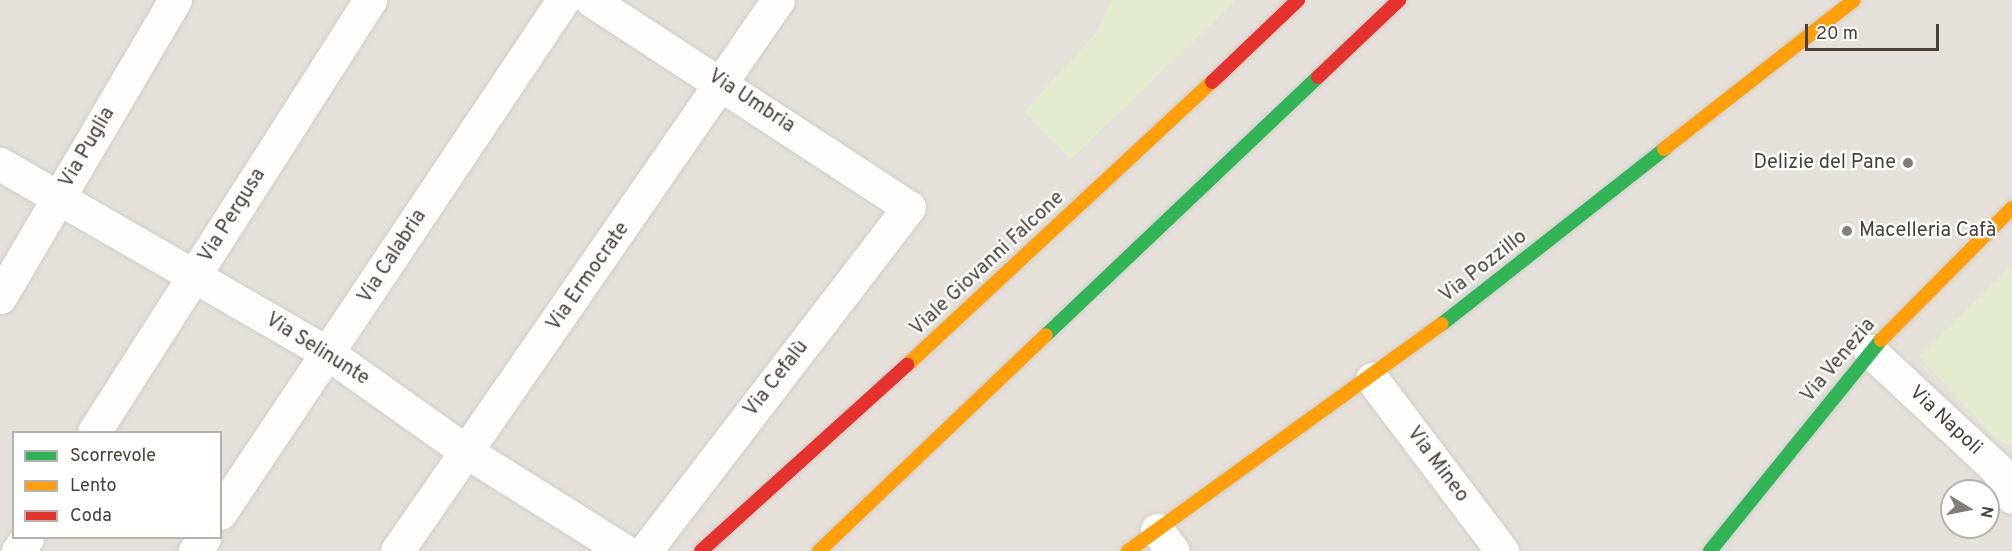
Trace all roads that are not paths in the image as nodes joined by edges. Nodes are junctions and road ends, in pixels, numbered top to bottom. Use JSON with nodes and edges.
{"nodes":[{"id":1,"x":175,"y":0,"type":"edge"},
{"id":2,"x":370,"y":0,"type":"edge"},
{"id":3,"x":562,"y":0,"type":"edge"},
{"id":4,"x":591,"y":0,"type":"edge"},
{"id":5,"x":778,"y":0,"type":"edge"},
{"id":6,"x":1298,"y":0,"type":"edge"},
{"id":7,"x":1399,"y":0,"type":"edge"},
{"id":8,"x":1854,"y":0,"type":"edge"},
{"id":9,"x":723,"y":83,"type":"junction"},
{"id":10,"x":0,"y":164,"type":"edge"},
{"id":11,"x":59,"y":198,"type":"junction"},
{"id":12,"x":909,"y":207,"type":"joint"},
{"id":13,"x":2012,"y":208,"type":"edge"},
{"id":14,"x":195,"y":276,"type":"junction"},
{"id":15,"x":0,"y":297,"type":"edge"},
{"id":16,"x":1870,"y":351,"type":"junction"},
{"id":17,"x":330,"y":354,"type":"junction"},
{"id":18,"x":1372,"y":380,"type":"junction"},
{"id":19,"x":95,"y":431,"type":"edge"},
{"id":20,"x":467,"y":452,"type":"junction"},
{"id":21,"x":2004,"y":473,"type":"edge"},
{"id":22,"x":2012,"y":497,"type":"edge"},
{"id":23,"x":222,"y":510,"type":"edge"},
{"id":24,"x":1165,"y":541,"type":"edge"},
{"id":25,"x":397,"y":551,"type":"edge"},
{"id":26,"x":625,"y":551,"type":"edge"},
{"id":27,"x":645,"y":551,"type":"edge"},
{"id":28,"x":701,"y":551,"type":"edge"},
{"id":29,"x":819,"y":551,"type":"edge"},
{"id":30,"x":1128,"y":551,"type":"edge"},
{"id":31,"x":1502,"y":551,"type":"edge"},
{"id":32,"x":1710,"y":551,"type":"edge"}],
"edges":[{"from":1,"to":11,"type":"street","name":"Via Puglia"},
{"from":2,"to":14,"type":"street","name":"Via Pergusa"},
{"from":3,"to":17,"type":"street","name":"Via Calabria"},
{"from":4,"to":9,"type":"street","name":"Via Umbria"},
{"from":5,"to":9,"type":"street","name":"Via Ermocrate"},
{"from":6,"to":28,"type":"street","name":"Viale Giovanni Falcone"},
{"from":7,"to":29,"type":"street"},
{"from":8,"to":18,"type":"street","name":"Via Pozzillo"},
{"from":9,"to":12,"type":"street","name":"Via Umbria"},
{"from":9,"to":20,"type":"street","name":"Via Ermocrate"},
{"from":10,"to":11,"type":"street","name":"Via Selinunte"},
{"from":11,"to":14,"type":"street","name":"Via Selinunte"},
{"from":11,"to":15,"type":"street","name":"Via Puglia"},
{"from":12,"to":27,"type":"street","name":"Via Cefalù"},
{"from":13,"to":16,"type":"street","name":"Via Venezia"},
{"from":14,"to":17,"type":"street","name":"Via Selinunte"},
{"from":14,"to":19,"type":"street","name":"Via Pergusa"},
{"from":16,"to":21,"type":"street","name":"Via Napoli"},
{"from":16,"to":32,"type":"street","name":"Via Venezia"},
{"from":17,"to":20,"type":"street","name":"Via Selinunte"},
{"from":17,"to":23,"type":"street","name":"Via Calabria"},
{"from":18,"to":24,"type":"street","name":"Via Pozzillo"},
{"from":18,"to":31,"type":"street","name":"Via Mineo"},
{"from":20,"to":25,"type":"street","name":"Via Ermocrate"},
{"from":20,"to":26,"type":"street","name":"Via Selinunte"},
{"from":21,"to":22,"type":"street","name":"Via Napoli"},
{"from":24,"to":30,"type":"street","name":"Via Pozzillo"}]}
